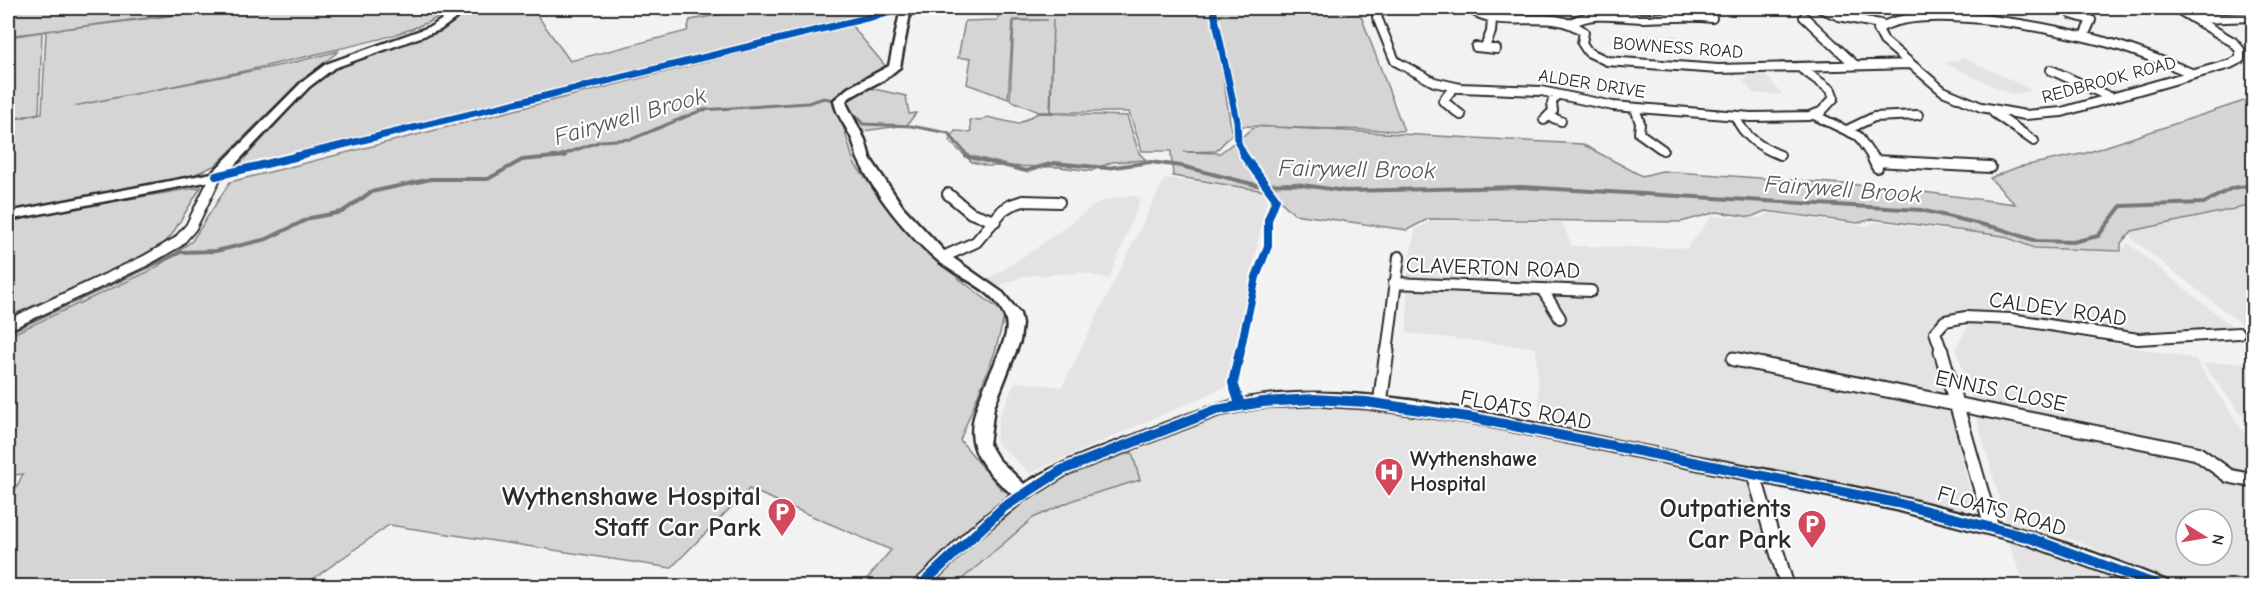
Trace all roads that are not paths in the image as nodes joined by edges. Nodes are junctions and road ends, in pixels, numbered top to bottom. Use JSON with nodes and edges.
{"nodes":[{"id":1,"x":465,"y":8,"type":"edge"},
{"id":2,"x":906,"y":8,"type":"edge"},
{"id":3,"x":1388,"y":8,"type":"edge"},
{"id":4,"x":1469,"y":8,"type":"edge"},
{"id":5,"x":1820,"y":8,"type":"edge"},
{"id":6,"x":1913,"y":8,"type":"edge"},
{"id":7,"x":2176,"y":8,"type":"edge"},
{"id":8,"x":2071,"y":14,"type":"dead end"},
{"id":9,"x":1923,"y":15,"type":"junction"},
{"id":10,"x":1804,"y":17,"type":"dead end"},
{"id":11,"x":2253,"y":17,"type":"edge"},
{"id":12,"x":1492,"y":19,"type":"junction"},
{"id":13,"x":1714,"y":19,"type":"dead end"},
{"id":14,"x":2195,"y":19,"type":"junction"},
{"id":15,"x":1571,"y":23,"type":"junction"},
{"id":16,"x":1880,"y":24,"type":"junction"},
{"id":17,"x":2084,"y":36,"type":"junction"},
{"id":18,"x":1476,"y":47,"type":"dead end"},
{"id":19,"x":1485,"y":47,"type":"junction"},
{"id":20,"x":1496,"y":49,"type":"dead end"},
{"id":21,"x":1911,"y":64,"type":"junction"},
{"id":22,"x":1856,"y":65,"type":"junction"},
{"id":23,"x":1799,"y":67,"type":"junction"},
{"id":24,"x":2051,"y":70,"type":"dead end"},
{"id":25,"x":2194,"y":74,"type":"junction"},
{"id":26,"x":1454,"y":87,"type":"junction"},
{"id":27,"x":1556,"y":94,"type":"junction"},
{"id":28,"x":2112,"y":98,"type":"junction"},
{"id":29,"x":1635,"y":108,"type":"junction"},
{"id":30,"x":1989,"y":109,"type":"junction"},
{"id":31,"x":1445,"y":114,"type":"dead end"},
{"id":32,"x":1814,"y":115,"type":"junction"},
{"id":33,"x":1918,"y":115,"type":"dead end"},
{"id":34,"x":1735,"y":116,"type":"junction"},
{"id":35,"x":2031,"y":116,"type":"junction"},
{"id":36,"x":1562,"y":121,"type":"dead end"},
{"id":37,"x":2012,"y":126,"type":"junction"},
{"id":38,"x":1849,"y":129,"type":"junction"},
{"id":39,"x":2034,"y":141,"type":"dead end"},
{"id":40,"x":1645,"y":149,"type":"dead end"},
{"id":41,"x":1780,"y":155,"type":"dead end"},
{"id":42,"x":1990,"y":167,"type":"dead end"},
{"id":43,"x":216,"y":176,"type":"junction"},
{"id":44,"x":948,"y":194,"type":"dead end"},
{"id":45,"x":1059,"y":202,"type":"dead end"},
{"id":46,"x":8,"y":216,"type":"edge"},
{"id":47,"x":995,"y":221,"type":"junction"},
{"id":48,"x":943,"y":257,"type":"junction"},
{"id":49,"x":1399,"y":257,"type":"dead end"},
{"id":50,"x":1394,"y":283,"type":"junction"},
{"id":51,"x":1542,"y":289,"type":"junction"},
{"id":52,"x":1591,"y":291,"type":"dead end"},
{"id":53,"x":1560,"y":318,"type":"dead end"},
{"id":54,"x":8,"y":325,"type":"edge"},
{"id":55,"x":2239,"y":333,"type":"dead end"},
{"id":56,"x":1734,"y":359,"type":"dead end"},
{"id":57,"x":1958,"y":403,"type":"junction"},
{"id":58,"x":1380,"y":404,"type":"junction"},
{"id":59,"x":1754,"y":475,"type":"junction"},
{"id":60,"x":2253,"y":481,"type":"edge"},
{"id":61,"x":1023,"y":493,"type":"junction"},
{"id":62,"x":1991,"y":525,"type":"junction"},
{"id":63,"x":920,"y":586,"type":"edge"},
{"id":64,"x":1787,"y":586,"type":"edge"},
{"id":65,"x":2160,"y":586,"type":"edge"}],
"edges":[{"from":1,"to":43,"type":"street"},
{"from":2,"to":48,"type":"street"},
{"from":3,"to":26,"type":"street","name":"ALDER DRIVE"},
{"from":4,"to":12,"type":"street"},
{"from":5,"to":16,"type":"street"},
{"from":6,"to":9,"type":"street"},
{"from":7,"to":14,"type":"street","name":"REDBROOK ROAD"},
{"from":8,"to":17,"type":"street"},
{"from":9,"to":16,"type":"street","name":"REDBROOK ROAD"},
{"from":9,"to":17,"type":"street","name":"REDBROOK ROAD"},
{"from":10,"to":22,"type":"street"},
{"from":11,"to":14,"type":"street"},
{"from":12,"to":15,"type":"street"},
{"from":12,"to":19,"type":"street"},
{"from":13,"to":15,"type":"street"},
{"from":14,"to":25,"type":"street","name":"REDBROOK ROAD"},
{"from":15,"to":23,"type":"street","name":"BOWNESS ROAD"},
{"from":16,"to":21,"type":"street","name":"REDBROOK ROAD"},
{"from":17,"to":25,"type":"street","name":"REDBROOK ROAD"},
{"from":18,"to":19,"type":"street"},
{"from":19,"to":20,"type":"street"},
{"from":21,"to":22,"type":"street","name":"BOWNESS ROAD"},
{"from":21,"to":30,"type":"street","name":"REDBROOK ROAD"},
{"from":22,"to":23,"type":"street","name":"BOWNESS ROAD"},
{"from":23,"to":32,"type":"street"},
{"from":24,"to":28,"type":"street"},
{"from":25,"to":28,"type":"street","name":"REDBROOK ROAD"},
{"from":26,"to":27,"type":"street","name":"ALDER DRIVE"},
{"from":26,"to":31,"type":"street"},
{"from":27,"to":29,"type":"street","name":"ALDER DRIVE"},
{"from":27,"to":36,"type":"street"},
{"from":28,"to":35,"type":"street","name":"REDBROOK ROAD"},
{"from":29,"to":34,"type":"street","name":"ALDER DRIVE"},
{"from":29,"to":40,"type":"street"},
{"from":30,"to":35,"type":"street","name":"REDBROOK ROAD"},
{"from":30,"to":37,"type":"street","name":"REDBROOK ROAD"},
{"from":32,"to":34,"type":"street","name":"ALDER DRIVE"},
{"from":32,"to":38,"type":"street"},
{"from":33,"to":38,"type":"street"},
{"from":34,"to":41,"type":"street"},
{"from":35,"to":37,"type":"street","name":"REDBROOK ROAD"},
{"from":37,"to":39,"type":"street","name":"REDBROOK ROAD"},
{"from":38,"to":42,"type":"street"},
{"from":43,"to":46,"type":"street"},
{"from":43,"to":54,"type":"street"},
{"from":44,"to":47,"type":"street"},
{"from":45,"to":47,"type":"street"},
{"from":47,"to":48,"type":"street"},
{"from":48,"to":61,"type":"street"},
{"from":49,"to":50,"type":"street","name":"CLAVERTON ROAD"},
{"from":50,"to":51,"type":"street","name":"CLAVERTON ROAD"},
{"from":50,"to":58,"type":"street","name":"CLAVERTON ROAD"},
{"from":51,"to":52,"type":"street","name":"CLAVERTON ROAD"},
{"from":51,"to":53,"type":"street"},
{"from":55,"to":57,"type":"street","name":"CALDEY ROAD"},
{"from":56,"to":57,"type":"street","name":"ENNIS CLOSE"},
{"from":57,"to":60,"type":"street","name":"ENNIS CLOSE"},
{"from":57,"to":62,"type":"street","name":"CALDEY ROAD"},
{"from":58,"to":59,"type":"street","name":"FLOATS ROAD"},
{"from":58,"to":61,"type":"street","name":"FLOATS ROAD"},
{"from":59,"to":62,"type":"street","name":"FLOATS ROAD"},
{"from":59,"to":64,"type":"street"},
{"from":61,"to":63,"type":"street","name":"FLOATS ROAD"},
{"from":62,"to":65,"type":"street","name":"FLOATS ROAD"}]}
